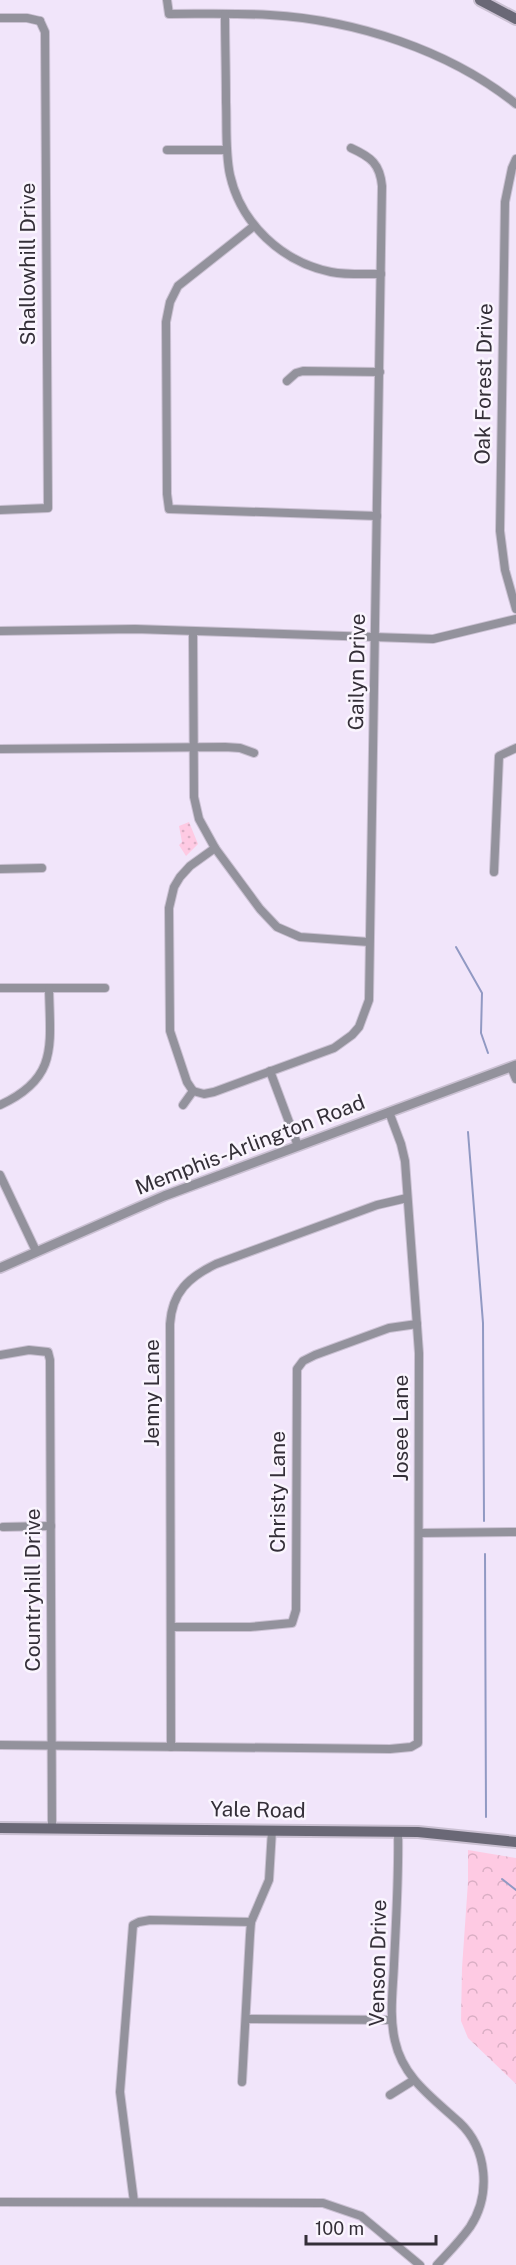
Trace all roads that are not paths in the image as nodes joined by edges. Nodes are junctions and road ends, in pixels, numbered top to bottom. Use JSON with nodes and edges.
{"nodes":[{"id":1,"x":167,"y":0,"type":"edge"},
{"id":2,"x":480,"y":0,"type":"edge"},
{"id":3,"x":225,"y":14,"type":"junction"},
{"id":4,"x":0,"y":18,"type":"edge"},
{"id":5,"x":516,"y":19,"type":"edge"},
{"id":6,"x":516,"y":104,"type":"edge"},
{"id":7,"x":351,"y":148,"type":"dead end"},
{"id":8,"x":167,"y":150,"type":"dead end"},
{"id":9,"x":227,"y":150,"type":"junction"},
{"id":10,"x":516,"y":159,"type":"edge"},
{"id":11,"x":254,"y":226,"type":"junction"},
{"id":12,"x":381,"y":274,"type":"junction"},
{"id":13,"x":380,"y":372,"type":"junction"},
{"id":14,"x":287,"y":381,"type":"dead end"},
{"id":15,"x":0,"y":510,"type":"edge"},
{"id":16,"x":377,"y":516,"type":"junction"},
{"id":17,"x":516,"y":609,"type":"edge"},
{"id":18,"x":516,"y":619,"type":"edge"},
{"id":19,"x":0,"y":631,"type":"edge"},
{"id":20,"x":193,"y":632,"type":"junction"},
{"id":21,"x":376,"y":636,"type":"junction"},
{"id":22,"x":194,"y":747,"type":"junction"},
{"id":23,"x":516,"y":748,"type":"edge"},
{"id":24,"x":0,"y":749,"type":"edge"},
{"id":25,"x":254,"y":753,"type":"dead end"},
{"id":26,"x":216,"y":848,"type":"junction"},
{"id":27,"x":0,"y":868,"type":"edge"},
{"id":28,"x":42,"y":868,"type":"dead end"},
{"id":29,"x":494,"y":872,"type":"dead end"},
{"id":30,"x":369,"y":942,"type":"junction"},
{"id":31,"x":0,"y":988,"type":"edge"},
{"id":32,"x":49,"y":988,"type":"junction"},
{"id":33,"x":105,"y":988,"type":"dead end"},
{"id":34,"x":514,"y":1066,"type":"edge"},
{"id":35,"x":270,"y":1071,"type":"junction"},
{"id":36,"x":516,"y":1079,"type":"edge"},
{"id":37,"x":193,"y":1091,"type":"junction"},
{"id":38,"x":0,"y":1105,"type":"edge"},
{"id":39,"x":183,"y":1105,"type":"dead end"},
{"id":40,"x":389,"y":1112,"type":"junction"},
{"id":41,"x":298,"y":1146,"type":"junction"},
{"id":42,"x":0,"y":1175,"type":"edge"},
{"id":43,"x":407,"y":1198,"type":"junction"},
{"id":44,"x":36,"y":1251,"type":"junction"},
{"id":45,"x":0,"y":1268,"type":"edge"},
{"id":46,"x":417,"y":1324,"type":"junction"},
{"id":47,"x":0,"y":1355,"type":"edge"},
{"id":48,"x":51,"y":1526,"type":"junction"},
{"id":49,"x":3,"y":1527,"type":"dead end"},
{"id":50,"x":516,"y":1532,"type":"edge"},
{"id":51,"x":420,"y":1533,"type":"junction"},
{"id":52,"x":171,"y":1627,"type":"junction"},
{"id":53,"x":0,"y":1745,"type":"edge"},
{"id":54,"x":51,"y":1746,"type":"junction"},
{"id":55,"x":171,"y":1747,"type":"junction"},
{"id":56,"x":0,"y":1828,"type":"edge"},
{"id":57,"x":52,"y":1828,"type":"junction"},
{"id":58,"x":272,"y":1830,"type":"junction"},
{"id":59,"x":398,"y":1831,"type":"junction"},
{"id":60,"x":516,"y":1842,"type":"edge"},
{"id":61,"x":251,"y":1922,"type":"junction"},
{"id":62,"x":246,"y":2019,"type":"junction"},
{"id":63,"x":392,"y":2020,"type":"junction"},
{"id":64,"x":414,"y":2080,"type":"junction"},
{"id":65,"x":242,"y":2082,"type":"dead end"},
{"id":66,"x":390,"y":2095,"type":"dead end"},
{"id":67,"x":0,"y":2202,"type":"edge"},
{"id":68,"x":134,"y":2202,"type":"junction"},
{"id":69,"x":420,"y":2265,"type":"edge"},
{"id":70,"x":437,"y":2265,"type":"edge"}],
"edges":[{"from":1,"to":3,"type":"street"},
{"from":2,"to":5,"type":"main road"},
{"from":3,"to":6,"type":"street"},
{"from":3,"to":9,"type":"street"},
{"from":4,"to":15,"type":"street","name":"Shallowhill Drive"},
{"from":7,"to":12,"type":"street","name":"Gailyn Drive"},
{"from":8,"to":9,"type":"street"},
{"from":9,"to":11,"type":"street"},
{"from":10,"to":17,"type":"street","name":"Oak Forest Drive"},
{"from":11,"to":12,"type":"street"},
{"from":11,"to":16,"type":"street"},
{"from":12,"to":13,"type":"street","name":"Gailyn Drive"},
{"from":13,"to":14,"type":"street"},
{"from":13,"to":16,"type":"street","name":"Gailyn Drive"},
{"from":16,"to":21,"type":"street","name":"Gailyn Drive"},
{"from":18,"to":21,"type":"street"},
{"from":19,"to":20,"type":"street"},
{"from":20,"to":21,"type":"street"},
{"from":20,"to":22,"type":"street"},
{"from":21,"to":30,"type":"street","name":"Gailyn Drive"},
{"from":22,"to":24,"type":"street"},
{"from":22,"to":25,"type":"street"},
{"from":22,"to":26,"type":"street"},
{"from":23,"to":29,"type":"street"},
{"from":26,"to":30,"type":"street"},
{"from":26,"to":37,"type":"street"},
{"from":27,"to":28,"type":"street"},
{"from":30,"to":35,"type":"street","name":"Gailyn Drive"},
{"from":31,"to":32,"type":"street"},
{"from":32,"to":33,"type":"street"},
{"from":32,"to":38,"type":"street"},
{"from":34,"to":36,"type":"street"},
{"from":34,"to":40,"type":"street","name":"Memphis-Arlington Road"},
{"from":35,"to":37,"type":"street","name":"Gailyn Drive"},
{"from":35,"to":41,"type":"street"},
{"from":37,"to":39,"type":"street"},
{"from":40,"to":41,"type":"street","name":"Memphis-Arlington Road"},
{"from":40,"to":43,"type":"street","name":"Josee Lane"},
{"from":41,"to":44,"type":"street","name":"Memphis-Arlington Road"},
{"from":42,"to":44,"type":"street"},
{"from":43,"to":46,"type":"street","name":"Josee Lane"},
{"from":43,"to":52,"type":"street","name":"Jenny Lane"},
{"from":44,"to":45,"type":"street","name":"Memphis-Arlington Road"},
{"from":46,"to":51,"type":"street","name":"Josee Lane"},
{"from":46,"to":52,"type":"street","name":"Christy Lane"},
{"from":47,"to":48,"type":"street","name":"Countryhill Drive"},
{"from":48,"to":49,"type":"street"},
{"from":48,"to":54,"type":"street","name":"Countryhill Drive"},
{"from":50,"to":51,"type":"street"},
{"from":51,"to":55,"type":"street","name":"Josee Lane"},
{"from":52,"to":55,"type":"street","name":"Jenny Lane"},
{"from":53,"to":54,"type":"street"},
{"from":54,"to":55,"type":"street"},
{"from":54,"to":57,"type":"street","name":"Countryhill Drive"},
{"from":56,"to":57,"type":"main road","name":"Yale Road"},
{"from":57,"to":58,"type":"main road","name":"Yale Road"},
{"from":58,"to":59,"type":"main road","name":"Yale Road"},
{"from":58,"to":61,"type":"street"},
{"from":59,"to":60,"type":"main road","name":"Yale Road"},
{"from":59,"to":63,"type":"street","name":"Venson Drive"},
{"from":61,"to":62,"type":"street"},
{"from":61,"to":68,"type":"street"},
{"from":62,"to":63,"type":"street"},
{"from":62,"to":65,"type":"street"},
{"from":63,"to":64,"type":"street","name":"Venson Drive"},
{"from":64,"to":66,"type":"street"},
{"from":64,"to":70,"type":"street","name":"Venson Drive"},
{"from":67,"to":68,"type":"street"},
{"from":68,"to":69,"type":"street"}]}
